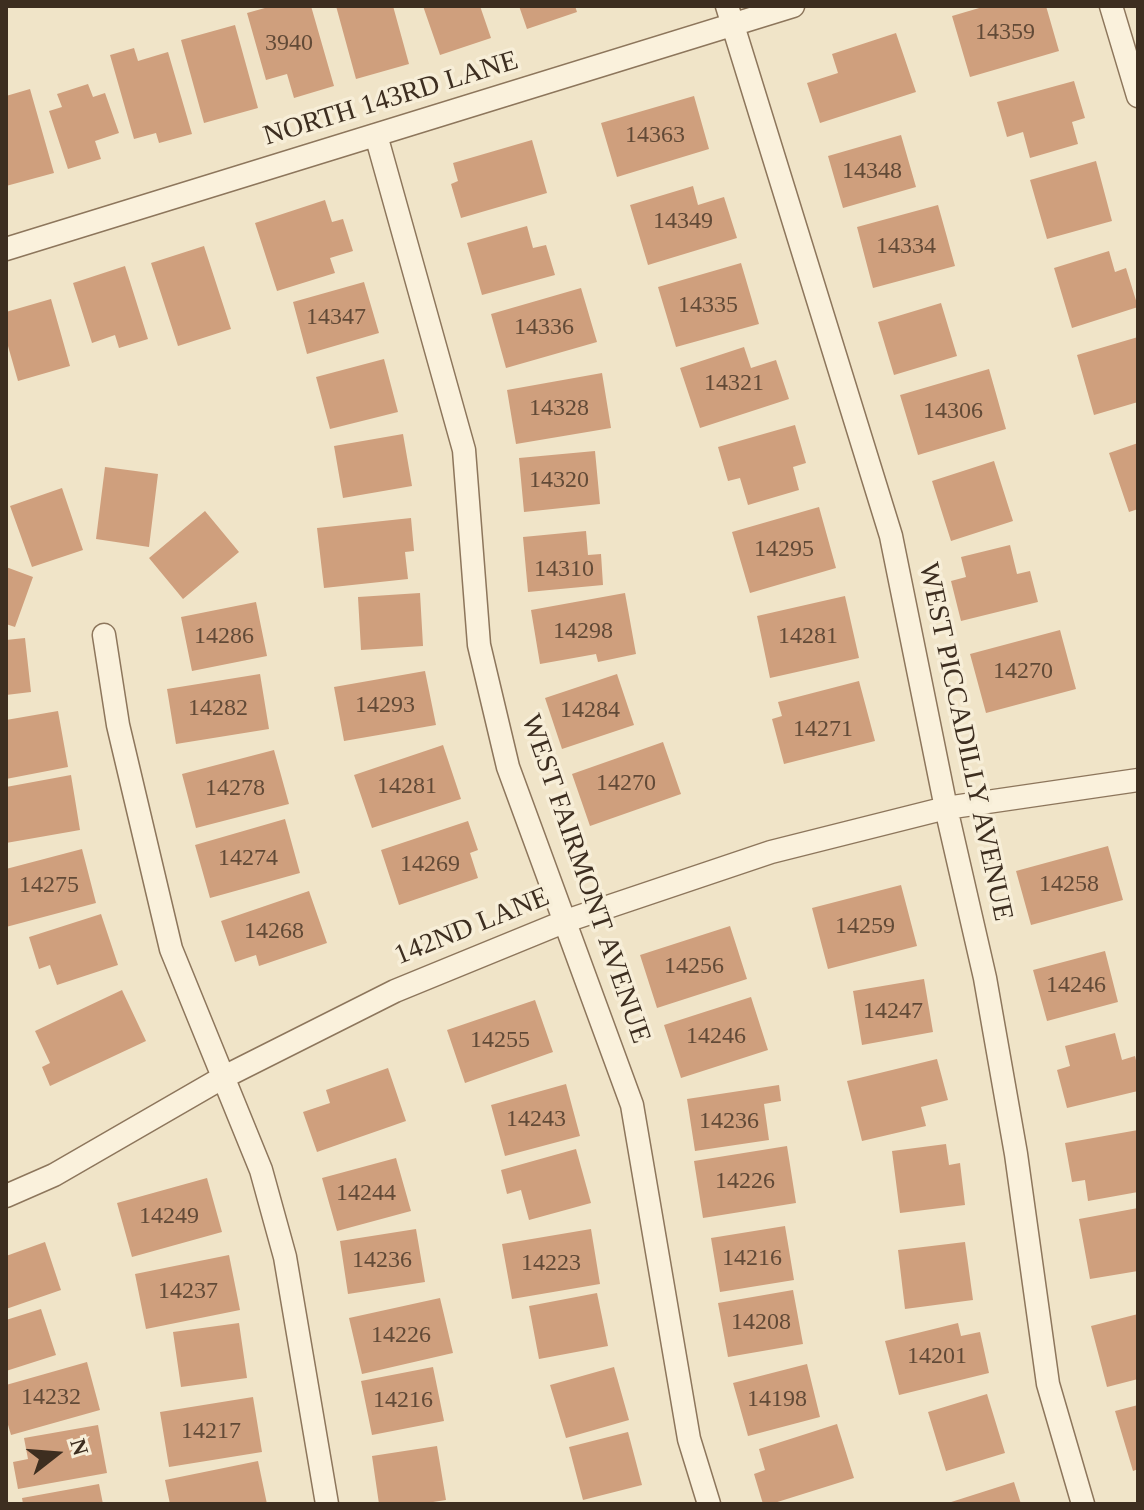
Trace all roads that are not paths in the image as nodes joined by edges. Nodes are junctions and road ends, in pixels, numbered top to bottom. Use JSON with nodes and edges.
{"nodes":[{"id":1,"x":793,"y":6,"type":"edge"},
{"id":2,"x":1111,"y":6,"type":"edge"},
{"id":3,"x":730,"y":15,"type":"edge"},
{"id":4,"x":1138,"y":96,"type":"edge"},
{"id":5,"x":376,"y":135,"type":"junction"},
{"id":6,"x":6,"y":249,"type":"edge"},
{"id":7,"x":104,"y":635,"type":"dead end"},
{"id":8,"x":1138,"y":780,"type":"edge"},
{"id":9,"x":946,"y":808,"type":"junction"},
{"id":10,"x":566,"y":921,"type":"junction"},
{"id":11,"x":222,"y":1078,"type":"junction"},
{"id":12,"x":6,"y":1196,"type":"edge"},
{"id":13,"x":327,"y":1504,"type":"edge"},
{"id":14,"x":709,"y":1504,"type":"edge"},
{"id":15,"x":1083,"y":1504,"type":"edge"}],
"edges":[{"from":1,"to":3,"type":"street","name":"NORTH 143RD LANE"},
{"from":2,"to":4,"type":"street"},
{"from":3,"to":5,"type":"street","name":"NORTH 143RD LANE"},
{"from":3,"to":9,"type":"street","name":"WEST PICCADILLY AVENUE"},
{"from":5,"to":6,"type":"street","name":"NORTH 143RD LANE"},
{"from":5,"to":10,"type":"street","name":"WEST FAIRMONT AVENUE"},
{"from":7,"to":11,"type":"street"},
{"from":8,"to":9,"type":"street","name":"142ND LANE"},
{"from":9,"to":10,"type":"street","name":"142ND LANE"},
{"from":9,"to":15,"type":"street","name":"WEST PICCADILLY AVENUE"},
{"from":10,"to":11,"type":"street","name":"142ND LANE"},
{"from":10,"to":14,"type":"street","name":"WEST FAIRMONT AVENUE"},
{"from":11,"to":12,"type":"street","name":"142ND LANE"},
{"from":11,"to":13,"type":"street"}]}
